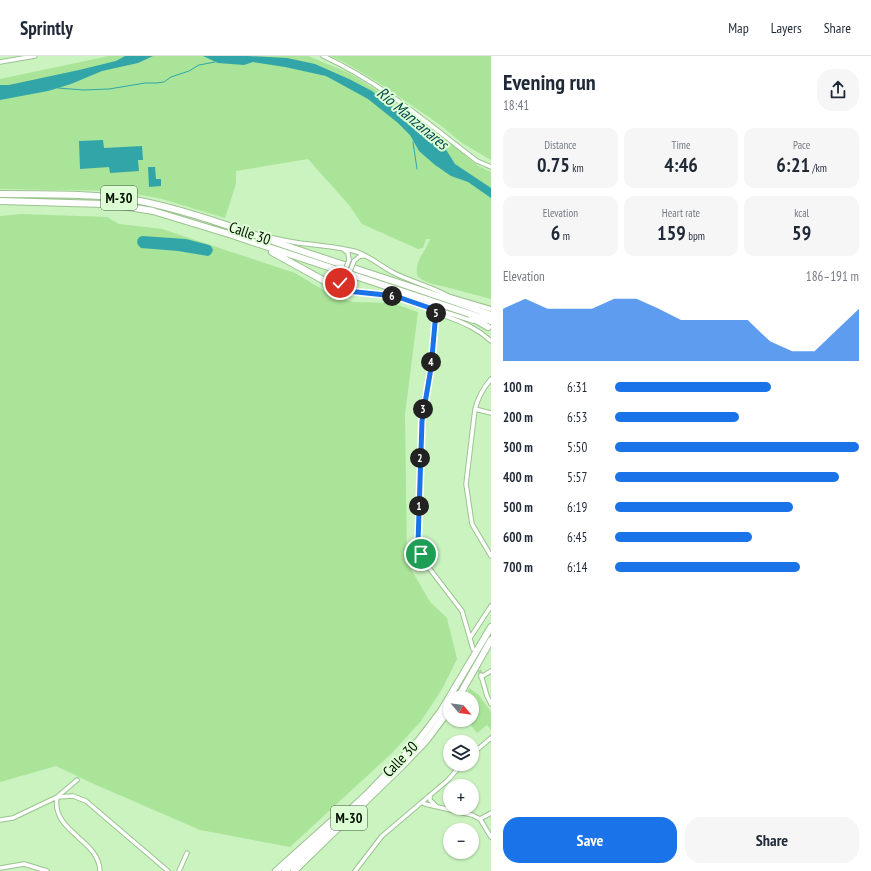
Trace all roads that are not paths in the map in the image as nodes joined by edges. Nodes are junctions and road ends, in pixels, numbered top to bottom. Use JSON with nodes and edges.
{"nodes":[{"id":1,"x":34,"y":56,"type":"edge"},
{"id":2,"x":323,"y":56,"type":"edge"},
{"id":3,"x":0,"y":62,"type":"edge"},
{"id":4,"x":491,"y":167,"type":"edge"},
{"id":5,"x":0,"y":194,"type":"edge"},
{"id":6,"x":0,"y":201,"type":"edge"},
{"id":7,"x":256,"y":235,"type":"junction"},
{"id":8,"x":232,"y":236,"type":"junction"},
{"id":9,"x":269,"y":237,"type":"joint"},
{"id":10,"x":342,"y":248,"type":"junction"},
{"id":11,"x":369,"y":257,"type":"junction"},
{"id":12,"x":330,"y":284,"type":"junction"},
{"id":13,"x":359,"y":293,"type":"junction"},
{"id":14,"x":438,"y":295,"type":"junction"},
{"id":15,"x":450,"y":297,"type":"junction"},
{"id":16,"x":430,"y":308,"type":"junction"},
{"id":17,"x":491,"y":309,"type":"edge"},
{"id":18,"x":438,"y":313,"type":"junction"},
{"id":19,"x":491,"y":315,"type":"edge"},
{"id":20,"x":448,"y":317,"type":"junction"},
{"id":21,"x":469,"y":320,"type":"junction"},
{"id":22,"x":490,"y":326,"type":"edge"},
{"id":23,"x":491,"y":341,"type":"edge"},
{"id":24,"x":491,"y":379,"type":"edge"},
{"id":25,"x":475,"y":409,"type":"junction"},
{"id":26,"x":491,"y":413,"type":"edge"},
{"id":27,"x":491,"y":556,"type":"edge"},
{"id":28,"x":491,"y":606,"type":"edge"},
{"id":29,"x":491,"y":622,"type":"edge"},
{"id":30,"x":491,"y":627,"type":"edge"},
{"id":31,"x":475,"y":630,"type":"junction"},
{"id":32,"x":469,"y":632,"type":"junction"},
{"id":33,"x":470,"y":638,"type":"junction"},
{"id":34,"x":491,"y":640,"type":"edge"},
{"id":35,"x":474,"y":651,"type":"junction"},
{"id":36,"x":491,"y":670,"type":"edge"},
{"id":37,"x":462,"y":691,"type":"edge"},
{"id":38,"x":491,"y":704,"type":"edge"},
{"id":39,"x":443,"y":718,"type":"edge"},
{"id":40,"x":491,"y":738,"type":"edge"},
{"id":41,"x":479,"y":748,"type":"edge"},
{"id":42,"x":456,"y":771,"type":"edge"},
{"id":43,"x":385,"y":775,"type":"junction"},
{"id":44,"x":77,"y":780,"type":"dead end"},
{"id":45,"x":430,"y":795,"type":"junction"},
{"id":46,"x":57,"y":797,"type":"junction"},
{"id":47,"x":422,"y":802,"type":"junction"},
{"id":48,"x":437,"y":807,"type":"junction"},
{"id":49,"x":491,"y":814,"type":"edge"},
{"id":50,"x":480,"y":819,"type":"junction"},
{"id":51,"x":0,"y":820,"type":"edge"},
{"id":52,"x":491,"y":837,"type":"edge"},
{"id":53,"x":187,"y":853,"type":"dead end"},
{"id":54,"x":0,"y":868,"type":"edge"},
{"id":55,"x":47,"y":871,"type":"edge"},
{"id":56,"x":100,"y":871,"type":"edge"},
{"id":57,"x":168,"y":871,"type":"edge"},
{"id":58,"x":179,"y":871,"type":"edge"},
{"id":59,"x":276,"y":871,"type":"edge"},
{"id":60,"x":284,"y":871,"type":"edge"},
{"id":61,"x":294,"y":871,"type":"edge"},
{"id":62,"x":355,"y":871,"type":"edge"}],
"edges":[{"from":1,"to":3,"type":"street"},
{"from":2,"to":4,"type":"street"},
{"from":5,"to":7,"type":"highway","name":"Calle 30","number":"M-30"},
{"from":6,"to":8,"type":"highway","name":"Calle 30","number":"M-30"},
{"from":7,"to":9,"type":"highway"},
{"from":7,"to":14,"type":"highway","name":"Calle 30","number":"M-30"},
{"from":8,"to":12,"type":"highway"},
{"from":8,"to":22,"type":"highway","name":"Calle 30","number":"M-30"},
{"from":9,"to":10,"type":"street"},
{"from":10,"to":11,"type":"street"},
{"from":10,"to":12,"type":"street","bridge":true},
{"from":11,"to":13,"type":"street","bridge":true},
{"from":11,"to":15,"type":"street"},
{"from":12,"to":13,"type":"street"},
{"from":13,"to":16,"type":"street"},
{"from":14,"to":15,"type":"highway"},
{"from":14,"to":19,"type":"highway","name":"Calle 30","number":"M-30"},
{"from":15,"to":17,"type":"street"},
{"from":16,"to":18,"type":"street"},
{"from":16,"to":21,"type":"street"},
{"from":18,"to":20,"type":"street"},
{"from":18,"to":32,"type":"street"},
{"from":20,"to":21,"type":"street"},
{"from":20,"to":23,"type":"street"},
{"from":21,"to":22,"type":"street"},
{"from":24,"to":25,"type":"street"},
{"from":25,"to":26,"type":"street"},
{"from":25,"to":27,"type":"street"},
{"from":28,"to":31,"type":"street"},
{"from":29,"to":35,"type":"highway"},
{"from":30,"to":35,"type":"highway","name":"Calle 30","number":"M-30"},
{"from":31,"to":32,"type":"street"},
{"from":31,"to":33,"type":"street"},
{"from":32,"to":33,"type":"street"},
{"from":33,"to":35,"type":"street"},
{"from":34,"to":37,"type":"highway"},
{"from":35,"to":43,"type":"highway","name":"Calle 30","number":"M-30"},
{"from":36,"to":38,"type":"street"},
{"from":39,"to":61,"type":"highway","name":"Calle 30","number":"M-30"},
{"from":40,"to":41,"type":"street"},
{"from":42,"to":45,"type":"street"},
{"from":43,"to":59,"type":"highway"},
{"from":43,"to":60,"type":"highway","name":"Calle 30","number":"M-30"},
{"from":44,"to":46,"type":"street"},
{"from":45,"to":47,"type":"street"},
{"from":45,"to":48,"type":"street"},
{"from":46,"to":51,"type":"street"},
{"from":46,"to":56,"type":"street"},
{"from":46,"to":57,"type":"street"},
{"from":47,"to":48,"type":"street"},
{"from":47,"to":62,"type":"street"},
{"from":48,"to":50,"type":"street"},
{"from":49,"to":50,"type":"street"},
{"from":50,"to":52,"type":"street"},
{"from":53,"to":58,"type":"street"},
{"from":54,"to":55,"type":"street"}]}
